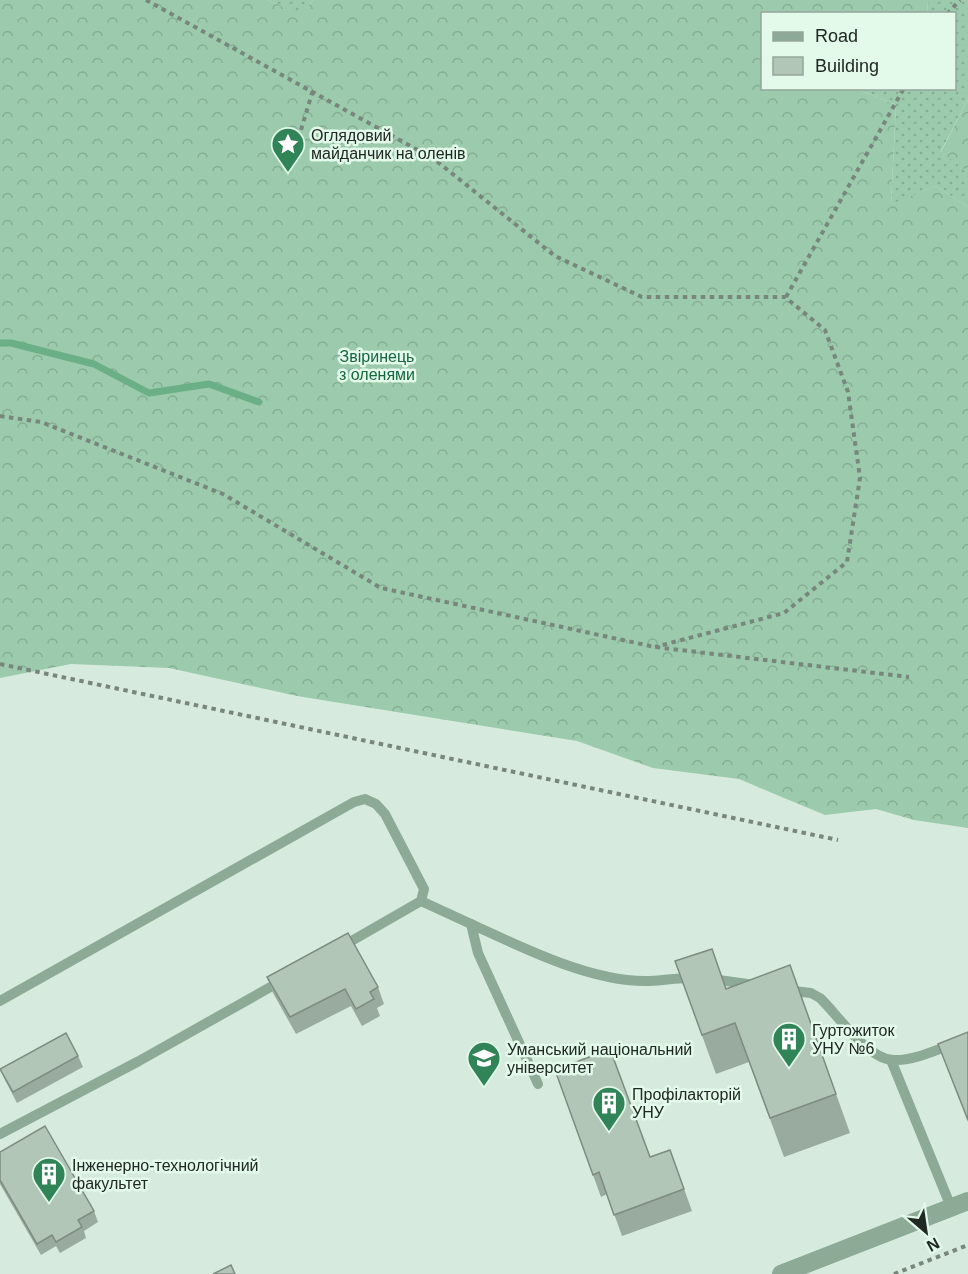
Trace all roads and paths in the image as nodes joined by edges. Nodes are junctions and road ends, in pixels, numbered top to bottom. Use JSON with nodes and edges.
{"nodes":[{"id":1,"x":146,"y":0,"type":"edge"},
{"id":2,"x":960,"y":0,"type":"edge"},
{"id":3,"x":949,"y":12,"type":"edge"},
{"id":4,"x":313,"y":90,"type":"junction"},
{"id":5,"x":903,"y":90,"type":"edge"},
{"id":6,"x":288,"y":173,"type":"dead end"},
{"id":7,"x":785,"y":297,"type":"junction"},
{"id":8,"x":0,"y":416,"type":"edge"},
{"id":9,"x":655,"y":647,"type":"junction"},
{"id":10,"x":0,"y":664,"type":"edge"},
{"id":11,"x":909,"y":677,"type":"dead end"},
{"id":12,"x":838,"y":840,"type":"dead end"},
{"id":13,"x":421,"y":901,"type":"junction"},
{"id":14,"x":471,"y":924,"type":"junction"},
{"id":15,"x":331,"y":953,"type":"edge"},
{"id":16,"x":290,"y":976,"type":"edge"},
{"id":17,"x":0,"y":1001,"type":"edge"},
{"id":18,"x":968,"y":1038,"type":"edge"},
{"id":19,"x":891,"y":1060,"type":"junction"},
{"id":20,"x":538,"y":1084,"type":"dead end"},
{"id":21,"x":0,"y":1134,"type":"edge"},
{"id":22,"x":960,"y":1204,"type":"edge"},
{"id":23,"x":968,"y":1245,"type":"edge"},
{"id":24,"x":781,"y":1274,"type":"edge"},
{"id":25,"x":894,"y":1274,"type":"edge"}],
"edges":[{"from":1,"to":4,"type":"path"},
{"from":2,"to":3,"type":"path"},
{"from":4,"to":6,"type":"path"},
{"from":4,"to":7,"type":"path"},
{"from":5,"to":7,"type":"path"},
{"from":7,"to":9,"type":"path"},
{"from":8,"to":9,"type":"path"},
{"from":9,"to":11,"type":"path"},
{"from":10,"to":12,"type":"path"},
{"from":13,"to":14,"type":"lane"},
{"from":13,"to":15,"type":"lane"},
{"from":13,"to":17,"type":"lane"},
{"from":14,"to":19,"type":"lane"},
{"from":14,"to":20,"type":"lane"},
{"from":16,"to":21,"type":"lane"},
{"from":18,"to":19,"type":"lane"},
{"from":19,"to":22,"type":"lane"},
{"from":22,"to":24,"type":"street"},
{"from":23,"to":25,"type":"path"}]}
